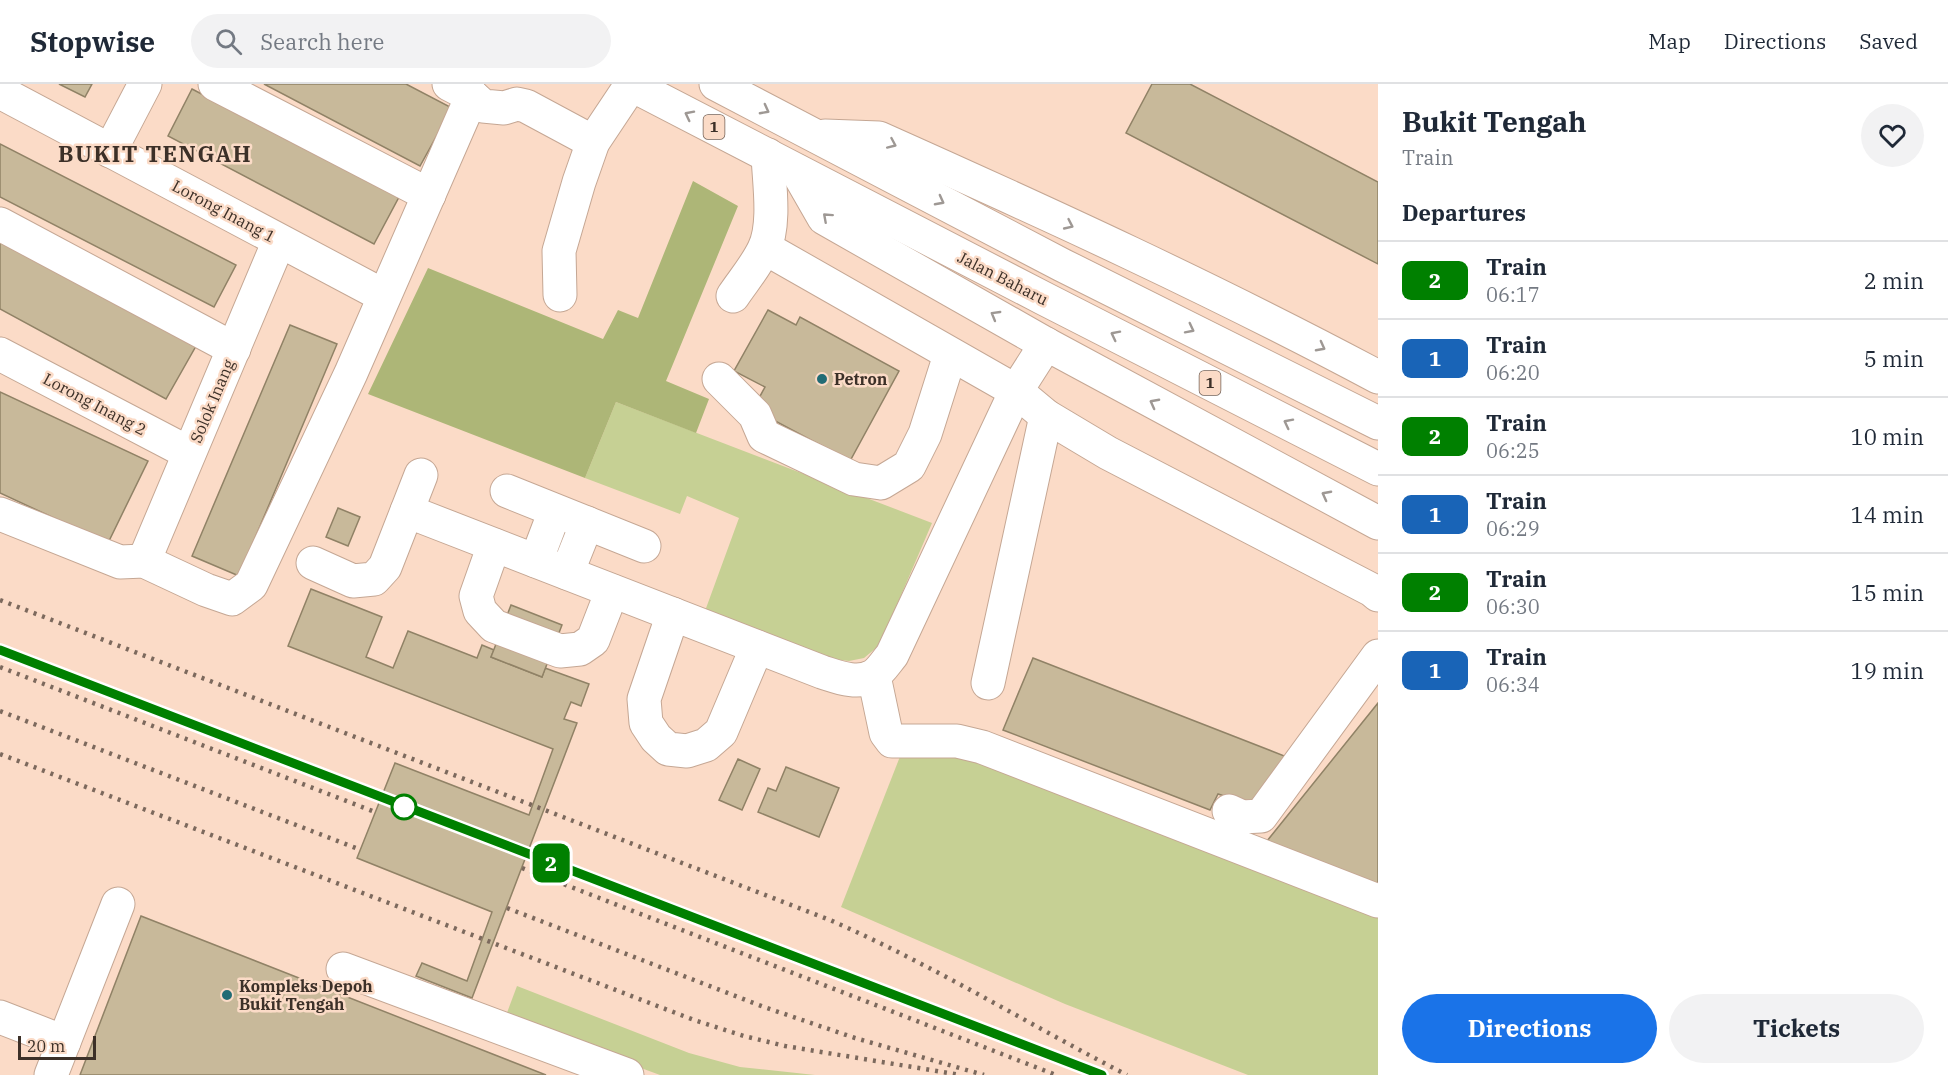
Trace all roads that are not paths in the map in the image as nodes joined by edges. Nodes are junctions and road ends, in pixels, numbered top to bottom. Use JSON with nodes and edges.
{"nodes":[{"id":1,"x":145,"y":84,"type":"edge"},
{"id":2,"x":215,"y":84,"type":"edge"},
{"id":3,"x":631,"y":84,"type":"edge"},
{"id":4,"x":716,"y":84,"type":"edge"},
{"id":5,"x":461,"y":90,"type":"edge"},
{"id":6,"x":0,"y":92,"type":"edge"},
{"id":7,"x":814,"y":135,"type":"junction"},
{"id":8,"x":593,"y":142,"type":"junction"},
{"id":9,"x":110,"y":151,"type":"junction"},
{"id":10,"x":768,"y":155,"type":"junction"},
{"id":11,"x":797,"y":171,"type":"junction"},
{"id":12,"x":429,"y":195,"type":"junction"},
{"id":13,"x":0,"y":224,"type":"edge"},
{"id":14,"x":279,"y":241,"type":"junction"},
{"id":15,"x":765,"y":248,"type":"junction"},
{"id":16,"x":560,"y":295,"type":"dead end"},
{"id":17,"x":384,"y":296,"type":"junction"},
{"id":18,"x":732,"y":296,"type":"dead end"},
{"id":19,"x":1046,"y":344,"type":"junction"},
{"id":20,"x":234,"y":349,"type":"junction"},
{"id":21,"x":0,"y":354,"type":"edge"},
{"id":22,"x":950,"y":355,"type":"junction"},
{"id":23,"x":1378,"y":377,"type":"edge"},
{"id":24,"x":719,"y":379,"type":"dead end"},
{"id":25,"x":1016,"y":391,"type":"junction"},
{"id":26,"x":1046,"y":416,"type":"junction"},
{"id":27,"x":1378,"y":423,"type":"edge"},
{"id":28,"x":189,"y":453,"type":"junction"},
{"id":29,"x":1378,"y":469,"type":"edge"},
{"id":30,"x":421,"y":475,"type":"dead end"},
{"id":31,"x":507,"y":491,"type":"dead end"},
{"id":32,"x":407,"y":511,"type":"junction"},
{"id":33,"x":555,"y":511,"type":"junction"},
{"id":34,"x":0,"y":514,"type":"edge"},
{"id":35,"x":587,"y":523,"type":"junction"},
{"id":36,"x":1378,"y":523,"type":"edge"},
{"id":37,"x":495,"y":545,"type":"junction"},
{"id":38,"x":644,"y":546,"type":"dead end"},
{"id":39,"x":144,"y":561,"type":"junction"},
{"id":40,"x":536,"y":561,"type":"junction"},
{"id":41,"x":313,"y":563,"type":"dead end"},
{"id":42,"x":567,"y":573,"type":"junction"},
{"id":43,"x":612,"y":591,"type":"junction"},
{"id":44,"x":1378,"y":596,"type":"edge"},
{"id":45,"x":673,"y":614,"type":"junction"},
{"id":46,"x":757,"y":647,"type":"junction"},
{"id":47,"x":1378,"y":656,"type":"edge"},
{"id":48,"x":874,"y":676,"type":"junction"},
{"id":49,"x":988,"y":683,"type":"dead end"},
{"id":50,"x":1229,"y":811,"type":"dead end"},
{"id":51,"x":1378,"y":901,"type":"edge"},
{"id":52,"x":118,"y":904,"type":"dead end"},
{"id":53,"x":343,"y":969,"type":"dead end"},
{"id":54,"x":0,"y":1017,"type":"edge"},
{"id":55,"x":64,"y":1042,"type":"junction"},
{"id":56,"x":51,"y":1075,"type":"edge"},
{"id":57,"x":627,"y":1075,"type":"edge"}],
"edges":[{"from":1,"to":9,"type":"main road"},
{"from":2,"to":12,"type":"main road"},
{"from":3,"to":8,"type":"main road"},
{"from":10,"to":3,"type":"main road","name":"Jalan Baharu","number":"1","one_way":true},
{"from":4,"to":7,"type":"main road","number":"1","one_way":true},
{"from":5,"to":8,"type":"main road"},
{"from":5,"to":12,"type":"main road"},
{"from":6,"to":9,"type":"main road","name":"Lorong Inang 1"},
{"from":7,"to":23,"type":"main road","one_way":true},
{"from":7,"to":27,"type":"main road","number":"1","one_way":true},
{"from":8,"to":16,"type":"main road"},
{"from":9,"to":14,"type":"main road","name":"Lorong Inang 1"},
{"from":10,"to":11,"type":"main road","name":"Jalan Baharu","number":"1"},
{"from":10,"to":15,"type":"main road"},
{"from":19,"to":11,"type":"main road","one_way":true},
{"from":29,"to":11,"type":"main road","name":"Jalan Baharu","number":"1","one_way":true},
{"from":12,"to":17,"type":"main road"},
{"from":13,"to":20,"type":"main road"},
{"from":14,"to":17,"type":"main road","name":"Lorong Inang 1"},
{"from":14,"to":20,"type":"main road","name":"Solok Inang"},
{"from":15,"to":18,"type":"main road"},
{"from":15,"to":22,"type":"main road"},
{"from":17,"to":39,"type":"main road"},
{"from":19,"to":25,"type":"main road"},
{"from":36,"to":19,"type":"main road","one_way":true},
{"from":20,"to":28,"type":"main road","name":"Solok Inang"},
{"from":21,"to":28,"type":"main road","name":"Lorong Inang 2"},
{"from":22,"to":24,"type":"main road"},
{"from":22,"to":25,"type":"main road"},
{"from":25,"to":26,"type":"main road"},
{"from":25,"to":48,"type":"main road"},
{"from":26,"to":44,"type":"main road"},
{"from":26,"to":49,"type":"main road"},
{"from":28,"to":39,"type":"main road","name":"Solok Inang"},
{"from":30,"to":32,"type":"main road"},
{"from":31,"to":33,"type":"main road"},
{"from":32,"to":37,"type":"main road"},
{"from":32,"to":41,"type":"main road"},
{"from":33,"to":35,"type":"main road"},
{"from":33,"to":40,"type":"main road"},
{"from":34,"to":39,"type":"main road"},
{"from":35,"to":38,"type":"main road"},
{"from":35,"to":42,"type":"main road"},
{"from":37,"to":40,"type":"main road"},
{"from":37,"to":43,"type":"main road"},
{"from":40,"to":42,"type":"main road"},
{"from":42,"to":43,"type":"main road"},
{"from":43,"to":45,"type":"main road"},
{"from":45,"to":46,"type":"main road"},
{"from":45,"to":46,"type":"main road"},
{"from":46,"to":48,"type":"main road"},
{"from":47,"to":50,"type":"main road"},
{"from":48,"to":51,"type":"main road"},
{"from":52,"to":55,"type":"main road"},
{"from":53,"to":57,"type":"main road"},
{"from":54,"to":55,"type":"main road"},
{"from":55,"to":56,"type":"main road"}]}
